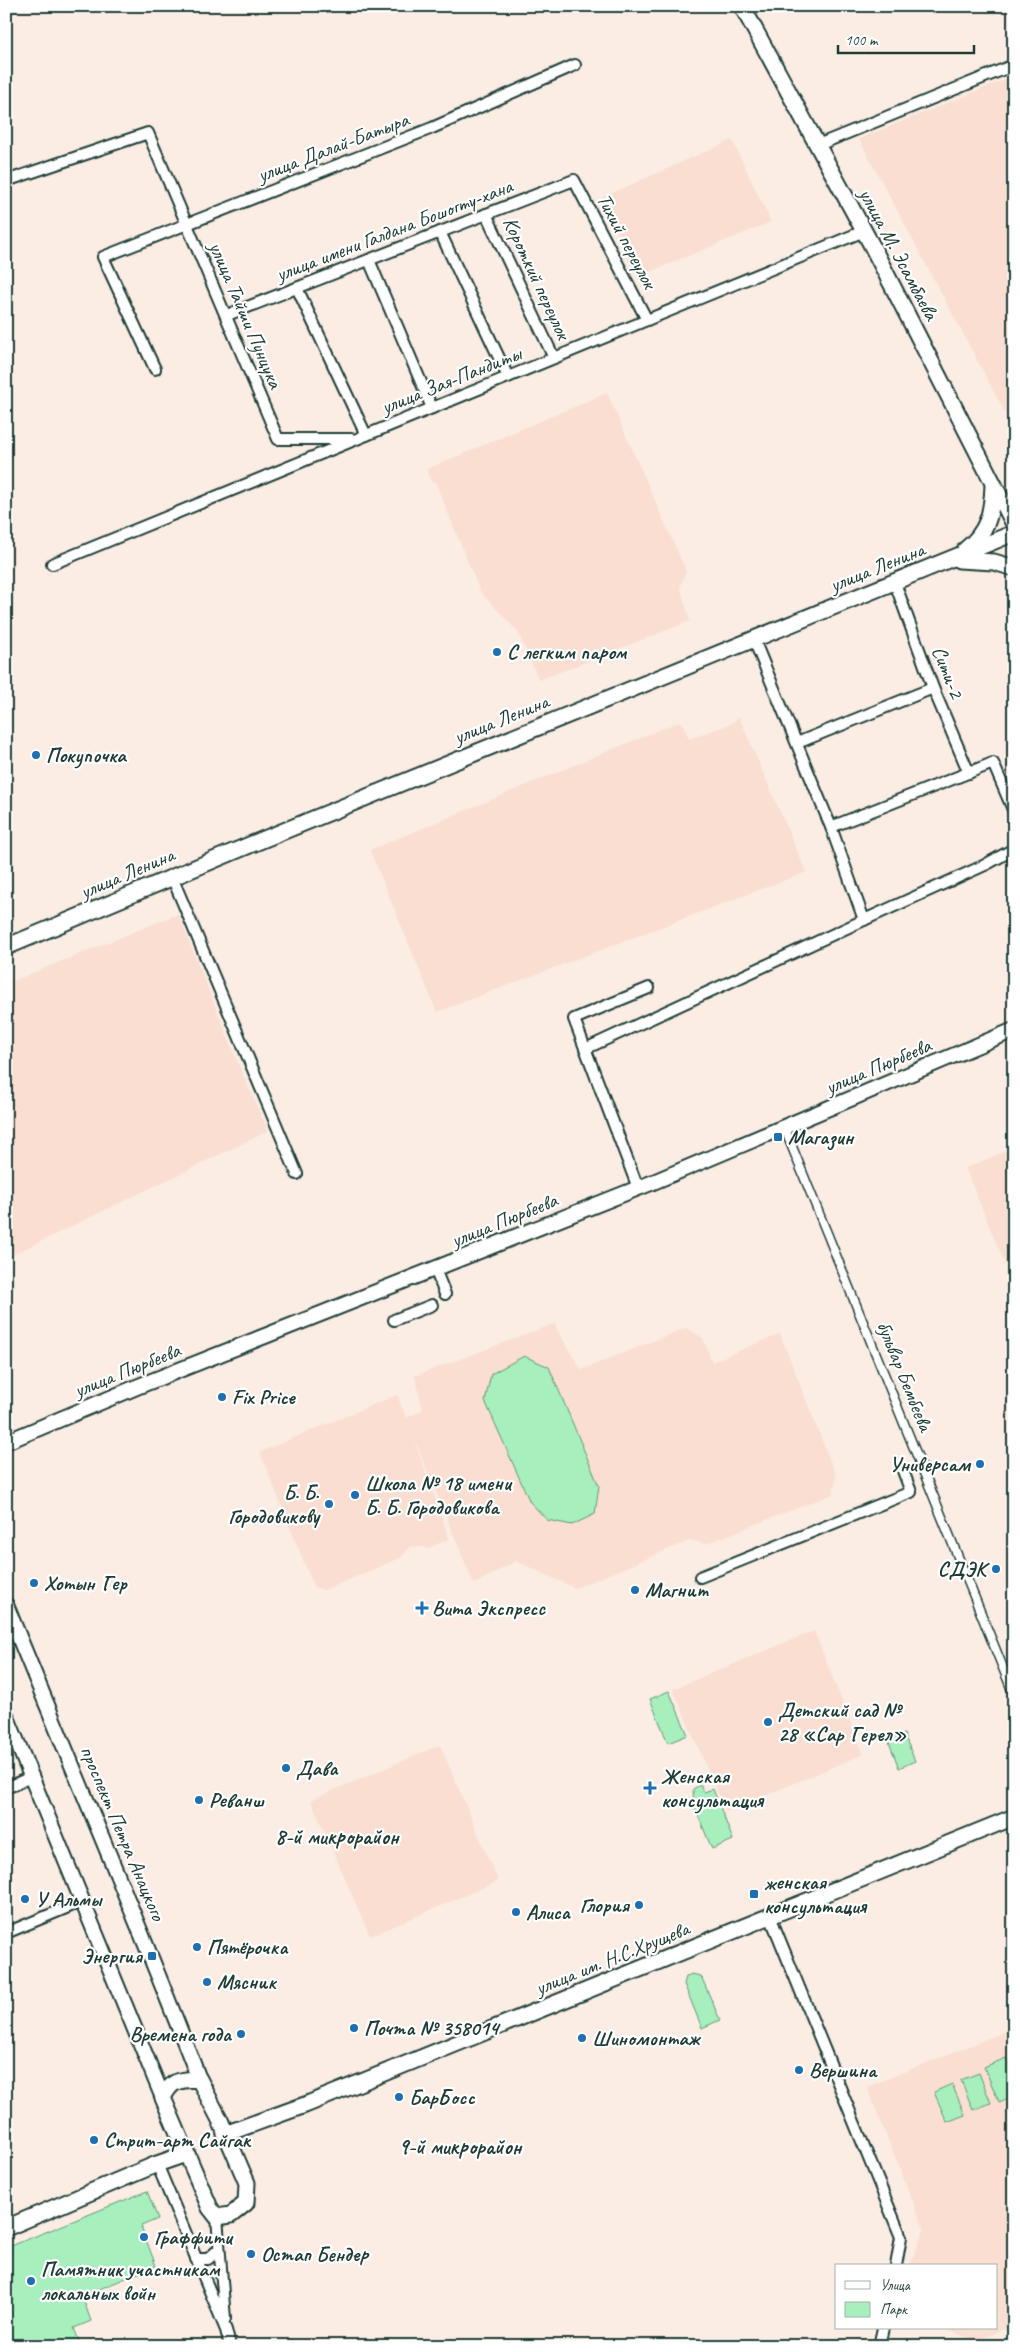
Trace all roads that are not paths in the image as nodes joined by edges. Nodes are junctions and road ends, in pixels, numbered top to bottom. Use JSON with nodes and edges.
{"nodes":[{"id":1,"x":742,"y":6,"type":"edge"},
{"id":2,"x":575,"y":65,"type":"dead end"},
{"id":3,"x":1014,"y":65,"type":"edge"},
{"id":4,"x":818,"y":145,"type":"junction"},
{"id":5,"x":6,"y":180,"type":"edge"},
{"id":6,"x":574,"y":180,"type":"joint"},
{"id":7,"x":486,"y":214,"type":"junction"},
{"id":8,"x":187,"y":224,"type":"junction"},
{"id":9,"x":864,"y":231,"type":"junction"},
{"id":10,"x":440,"y":232,"type":"junction"},
{"id":11,"x":369,"y":260,"type":"junction"},
{"id":12,"x":297,"y":288,"type":"junction"},
{"id":13,"x":227,"y":315,"type":"junction"},
{"id":14,"x":647,"y":320,"type":"junction"},
{"id":15,"x":554,"y":358,"type":"junction"},
{"id":16,"x":155,"y":369,"type":"dead end"},
{"id":17,"x":508,"y":377,"type":"junction"},
{"id":18,"x":432,"y":408,"type":"junction"},
{"id":19,"x":362,"y":437,"type":"junction"},
{"id":20,"x":993,"y":484,"type":"junction"},
{"id":21,"x":1014,"y":524,"type":"edge"},
{"id":22,"x":1014,"y":533,"type":"edge"},
{"id":23,"x":953,"y":560,"type":"junction"},
{"id":24,"x":52,"y":564,"type":"dead end"},
{"id":25,"x":1014,"y":568,"type":"edge"},
{"id":26,"x":895,"y":583,"type":"junction"},
{"id":27,"x":754,"y":640,"type":"junction"},
{"id":28,"x":933,"y":688,"type":"junction"},
{"id":29,"x":797,"y":743,"type":"junction"},
{"id":30,"x":968,"y":772,"type":"junction"},
{"id":31,"x":1014,"y":812,"type":"edge"},
{"id":32,"x":831,"y":827,"type":"junction"},
{"id":33,"x":1014,"y":849,"type":"edge"},
{"id":34,"x":172,"y":877,"type":"junction"},
{"id":35,"x":864,"y":920,"type":"junction"},
{"id":36,"x":6,"y":947,"type":"edge"},
{"id":37,"x":648,"y":988,"type":"dead end"},
{"id":38,"x":1014,"y":1030,"type":"edge"},
{"id":39,"x":585,"y":1049,"type":"junction"},
{"id":40,"x":784,"y":1127,"type":"junction"},
{"id":41,"x":297,"y":1174,"type":"dead end"},
{"id":42,"x":638,"y":1188,"type":"junction"},
{"id":43,"x":435,"y":1269,"type":"junction"},
{"id":44,"x":445,"y":1294,"type":"dead end"},
{"id":45,"x":432,"y":1305,"type":"dead end"},
{"id":46,"x":394,"y":1320,"type":"dead end"},
{"id":47,"x":6,"y":1442,"type":"edge"},
{"id":48,"x":902,"y":1468,"type":"dead end"},
{"id":49,"x":700,"y":1578,"type":"dead end"},
{"id":50,"x":6,"y":1605,"type":"edge"},
{"id":51,"x":1014,"y":1695,"type":"edge"},
{"id":52,"x":6,"y":1715,"type":"edge"},
{"id":53,"x":31,"y":1777,"type":"junction"},
{"id":54,"x":6,"y":1788,"type":"edge"},
{"id":55,"x":1014,"y":1817,"type":"edge"},
{"id":56,"x":83,"y":1901,"type":"junction"},
{"id":57,"x":770,"y":1916,"type":"junction"},
{"id":58,"x":6,"y":1933,"type":"edge"},
{"id":59,"x":199,"y":2079,"type":"junction"},
{"id":60,"x":163,"y":2098,"type":"junction"},
{"id":61,"x":225,"y":2134,"type":"junction"},
{"id":62,"x":186,"y":2154,"type":"junction"},
{"id":63,"x":157,"y":2164,"type":"junction"},
{"id":64,"x":217,"y":2217,"type":"junction"},
{"id":65,"x":6,"y":2228,"type":"edge"},
{"id":66,"x":218,"y":2250,"type":"junction"},
{"id":67,"x":196,"y":2259,"type":"junction"},
{"id":68,"x":896,"y":2264,"type":"edge"},
{"id":69,"x":226,"y":2330,"type":"junction"},
{"id":70,"x":883,"y":2330,"type":"edge"},
{"id":71,"x":229,"y":2345,"type":"edge"},
{"id":72,"x":879,"y":2346,"type":"edge"}],
"edges":[{"from":1,"to":4,"type":"main road","name":"улица М. Эсамбаева"},
{"from":2,"to":8,"type":"street","name":"улица Далай-Батыра"},
{"from":3,"to":4,"type":"street"},
{"from":4,"to":9,"type":"main road","name":"улица М. Эсамбаева"},
{"from":5,"to":8,"type":"street","name":"улица Тайши Пунцука"},
{"from":6,"to":7,"type":"street","name":"улица имени Галдана Бошогту-хана"},
{"from":6,"to":14,"type":"street","name":"Тихий переулок"},
{"from":7,"to":10,"type":"street","name":"улица имени Галдана Бошогту-хана"},
{"from":7,"to":15,"type":"street","name":"Короткий переулок"},
{"from":8,"to":13,"type":"street","name":"улица Тайши Пунцука"},
{"from":8,"to":16,"type":"street","name":"улица Далай-Батыра"},
{"from":9,"to":14,"type":"street","name":"улица Зая-Пандиты"},
{"from":9,"to":20,"type":"main road","name":"улица М. Эсамбаева"},
{"from":10,"to":11,"type":"street","name":"улица имени Галдана Бошогту-хана"},
{"from":10,"to":17,"type":"street"},
{"from":11,"to":12,"type":"street","name":"улица имени Галдана Бошогту-хана"},
{"from":11,"to":18,"type":"street"},
{"from":12,"to":13,"type":"street","name":"улица имени Галдана Бошогту-хана"},
{"from":12,"to":19,"type":"street"},
{"from":13,"to":19,"type":"street","name":"улица Тайши Пунцука"},
{"from":14,"to":15,"type":"street","name":"улица Зая-Пандиты"},
{"from":15,"to":17,"type":"street","name":"улица Зая-Пандиты"},
{"from":17,"to":18,"type":"street","name":"улица Зая-Пандиты"},
{"from":18,"to":19,"type":"street","name":"улица Зая-Пандиты"},
{"from":19,"to":24,"type":"street","name":"улица Зая-Пандиты"},
{"from":20,"to":21,"type":"main road","name":"улица М. Эсамбаева"},
{"from":20,"to":23,"type":"main road"},
{"from":22,"to":23,"type":"main road","name":"улица Ленина"},
{"from":23,"to":25,"type":"main road"},
{"from":23,"to":26,"type":"main road","name":"улица Ленина"},
{"from":26,"to":27,"type":"main road","name":"улица Ленина"},
{"from":26,"to":28,"type":"street","name":"Сити-2"},
{"from":27,"to":29,"type":"street"},
{"from":27,"to":34,"type":"main road","name":"улица Ленина"},
{"from":28,"to":29,"type":"street"},
{"from":28,"to":30,"type":"street","name":"Сити-2"},
{"from":29,"to":32,"type":"street"},
{"from":30,"to":31,"type":"street"},
{"from":30,"to":32,"type":"street"},
{"from":32,"to":35,"type":"street"},
{"from":33,"to":35,"type":"street"},
{"from":34,"to":36,"type":"main road","name":"улица Ленина"},
{"from":34,"to":41,"type":"street"},
{"from":35,"to":39,"type":"street"},
{"from":37,"to":39,"type":"street"},
{"from":38,"to":40,"type":"main road","name":"улица Пюрбеева"},
{"from":39,"to":42,"type":"street"},
{"from":40,"to":42,"type":"main road","name":"улица Пюрбеева"},
{"from":40,"to":51,"type":"street","name":"бульвар Бембеева"},
{"from":42,"to":43,"type":"main road","name":"улица Пюрбеева"},
{"from":43,"to":44,"type":"street"},
{"from":43,"to":47,"type":"main road","name":"улица Пюрбеева"},
{"from":45,"to":46,"type":"street"},
{"from":48,"to":49,"type":"street"},
{"from":50,"to":59,"type":"main road","name":"проспект Петра Анацкого"},
{"from":52,"to":53,"type":"main road"},
{"from":53,"to":54,"type":"street"},
{"from":53,"to":56,"type":"main road"},
{"from":55,"to":57,"type":"main road","name":"улица им. Н.С.Хрущева"},
{"from":56,"to":58,"type":"street"},
{"from":56,"to":60,"type":"main road"},
{"from":57,"to":61,"type":"main road","name":"улица им. Н.С.Хрущева"},
{"from":57,"to":68,"type":"street"},
{"from":59,"to":60,"type":"main road"},
{"from":59,"to":61,"type":"main road","name":"проспект Петра Анацкого"},
{"from":60,"to":62,"type":"main road"},
{"from":61,"to":64,"type":"main road","name":"проспект Петра Анацкого"},
{"from":62,"to":63,"type":"main road"},
{"from":62,"to":64,"type":"main road"},
{"from":63,"to":65,"type":"main road"},
{"from":63,"to":67,"type":"street"},
{"from":64,"to":66,"type":"street"},
{"from":66,"to":67,"type":"street"},
{"from":66,"to":69,"type":"street"},
{"from":67,"to":69,"type":"street"},
{"from":69,"to":71,"type":"street"},
{"from":70,"to":72,"type":"street"}]}
